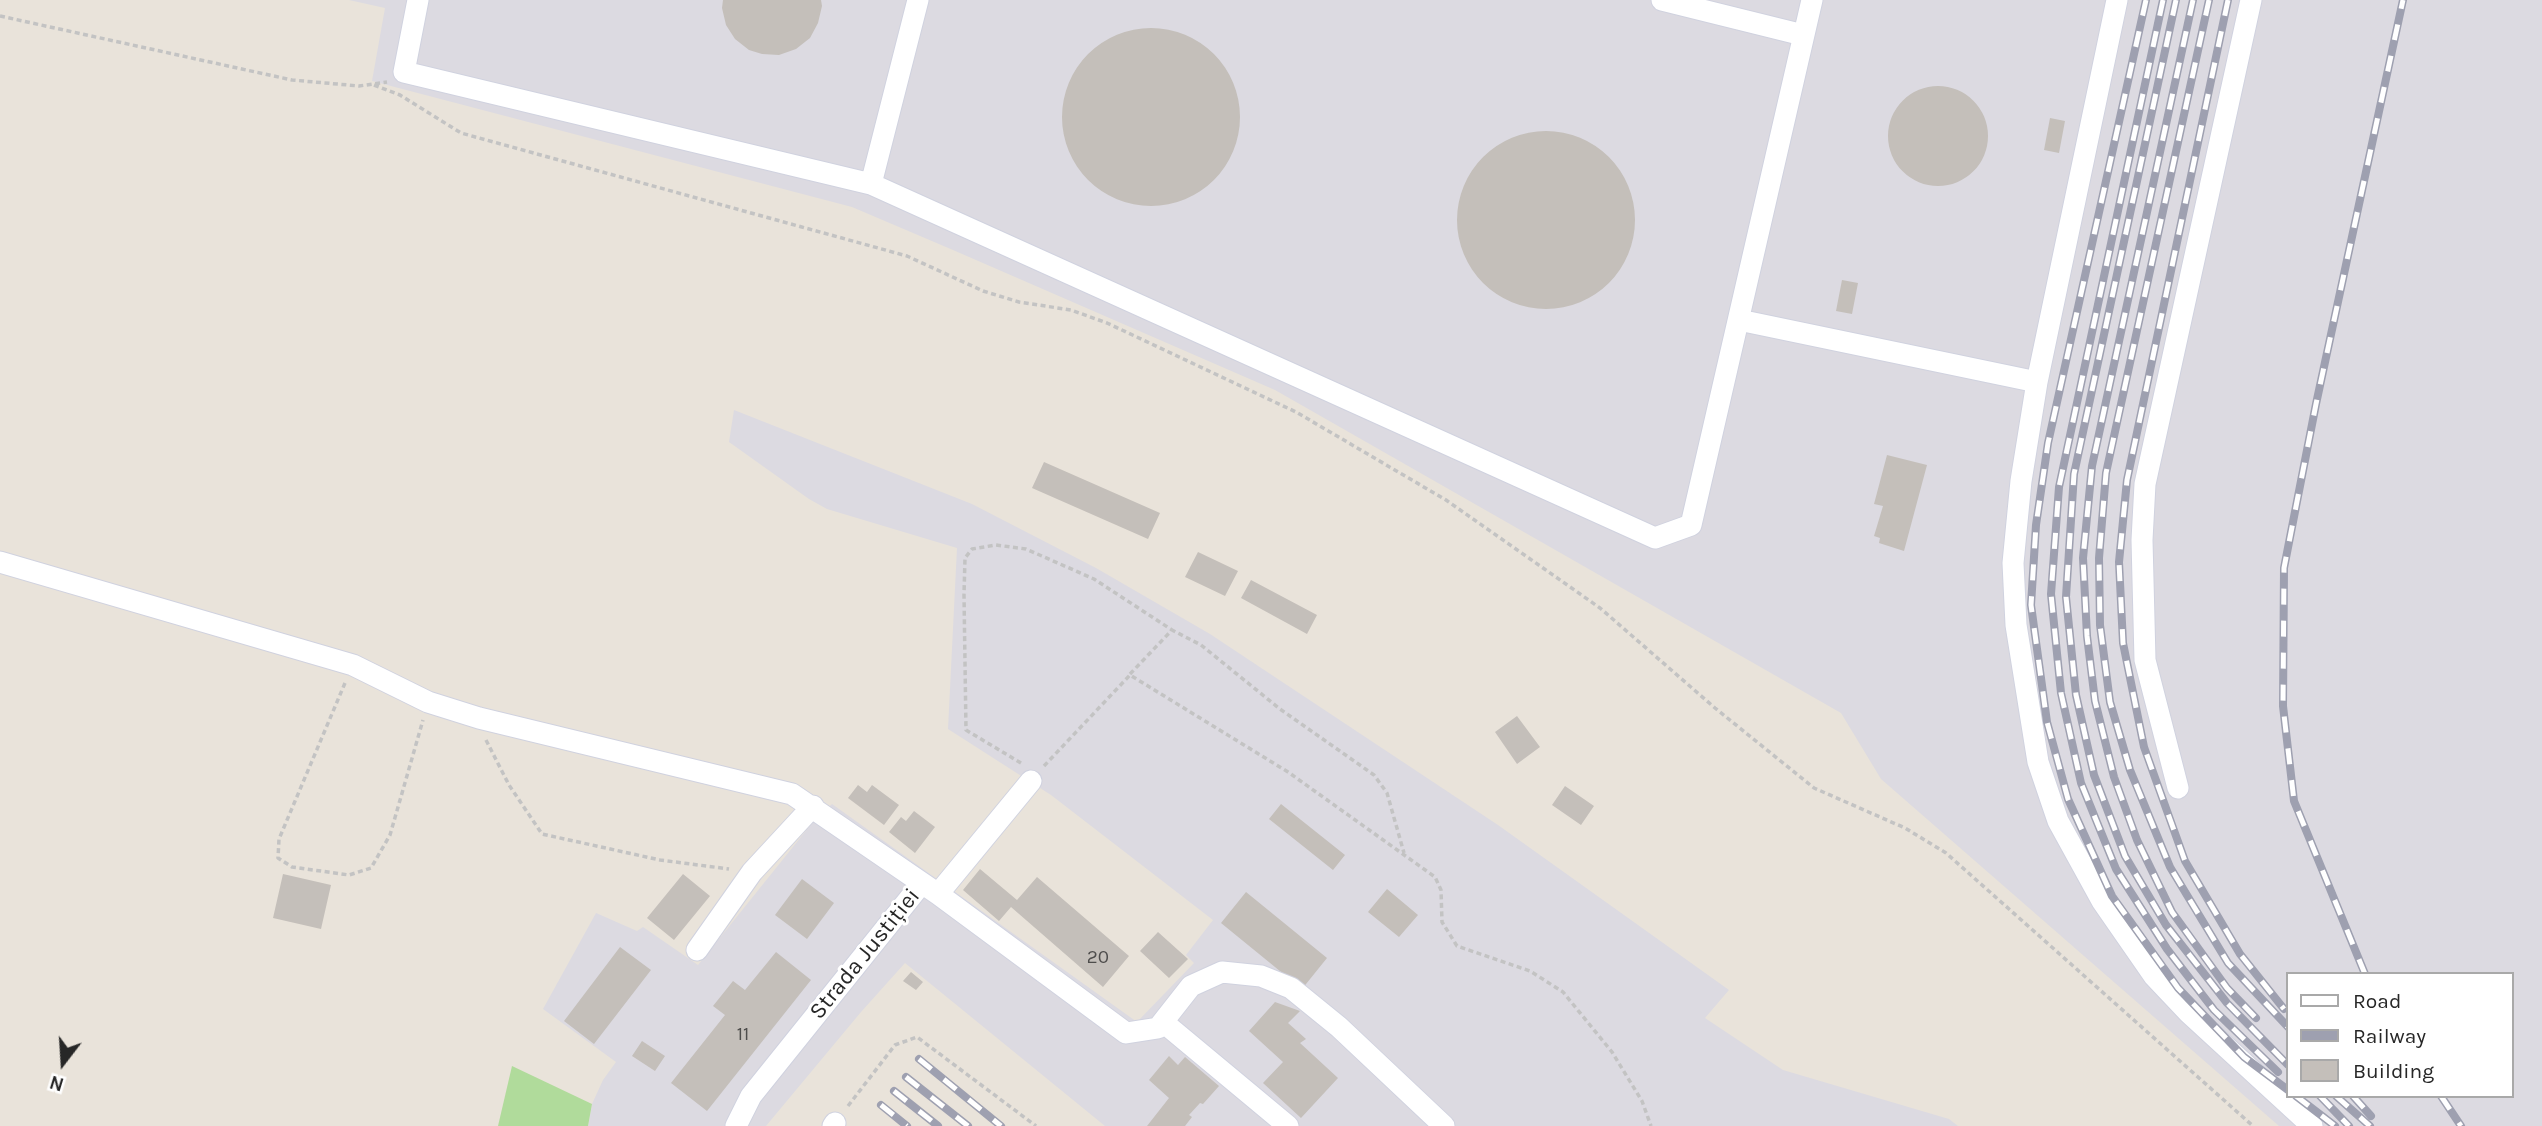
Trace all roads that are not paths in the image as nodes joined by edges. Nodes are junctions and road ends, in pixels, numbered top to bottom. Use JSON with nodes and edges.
{"nodes":[{"id":1,"x":418,"y":0,"type":"edge"},
{"id":2,"x":918,"y":0,"type":"edge"},
{"id":3,"x":1662,"y":0,"type":"edge"},
{"id":4,"x":1812,"y":0,"type":"edge"},
{"id":5,"x":2117,"y":0,"type":"edge"},
{"id":6,"x":2251,"y":0,"type":"edge"},
{"id":7,"x":1803,"y":35,"type":"junction"},
{"id":8,"x":871,"y":184,"type":"junction"},
{"id":9,"x":1738,"y":320,"type":"junction"},
{"id":10,"x":2037,"y":382,"type":"junction"},
{"id":11,"x":0,"y":562,"type":"edge"},
{"id":12,"x":1035,"y":777,"type":"road end"},
{"id":13,"x":2178,"y":788,"type":"dead end"},
{"id":14,"x":813,"y":806,"type":"junction"},
{"id":15,"x":930,"y":888,"type":"junction"},
{"id":16,"x":697,"y":950,"type":"dead end"},
{"id":17,"x":1163,"y":1022,"type":"junction"},
{"id":18,"x":736,"y":1126,"type":"edge"},
{"id":19,"x":1288,"y":1126,"type":"edge"},
{"id":20,"x":1444,"y":1126,"type":"edge"},
{"id":21,"x":2312,"y":1126,"type":"edge"}],
"edges":[{"from":1,"to":8,"type":"street"},
{"from":2,"to":8,"type":"street"},
{"from":3,"to":7,"type":"street"},
{"from":4,"to":7,"type":"street"},
{"from":5,"to":10,"type":"street"},
{"from":6,"to":13,"type":"street"},
{"from":7,"to":9,"type":"street"},
{"from":8,"to":9,"type":"street"},
{"from":9,"to":10,"type":"street"},
{"from":10,"to":21,"type":"street"},
{"from":11,"to":14,"type":"street"},
{"from":12,"to":15,"type":"street","name":"Strada Justiției"},
{"from":14,"to":15,"type":"street"},
{"from":14,"to":16,"type":"street"},
{"from":15,"to":17,"type":"street"},
{"from":15,"to":18,"type":"street","name":"Strada Justiției"},
{"from":17,"to":19,"type":"street"},
{"from":17,"to":20,"type":"street"}]}
